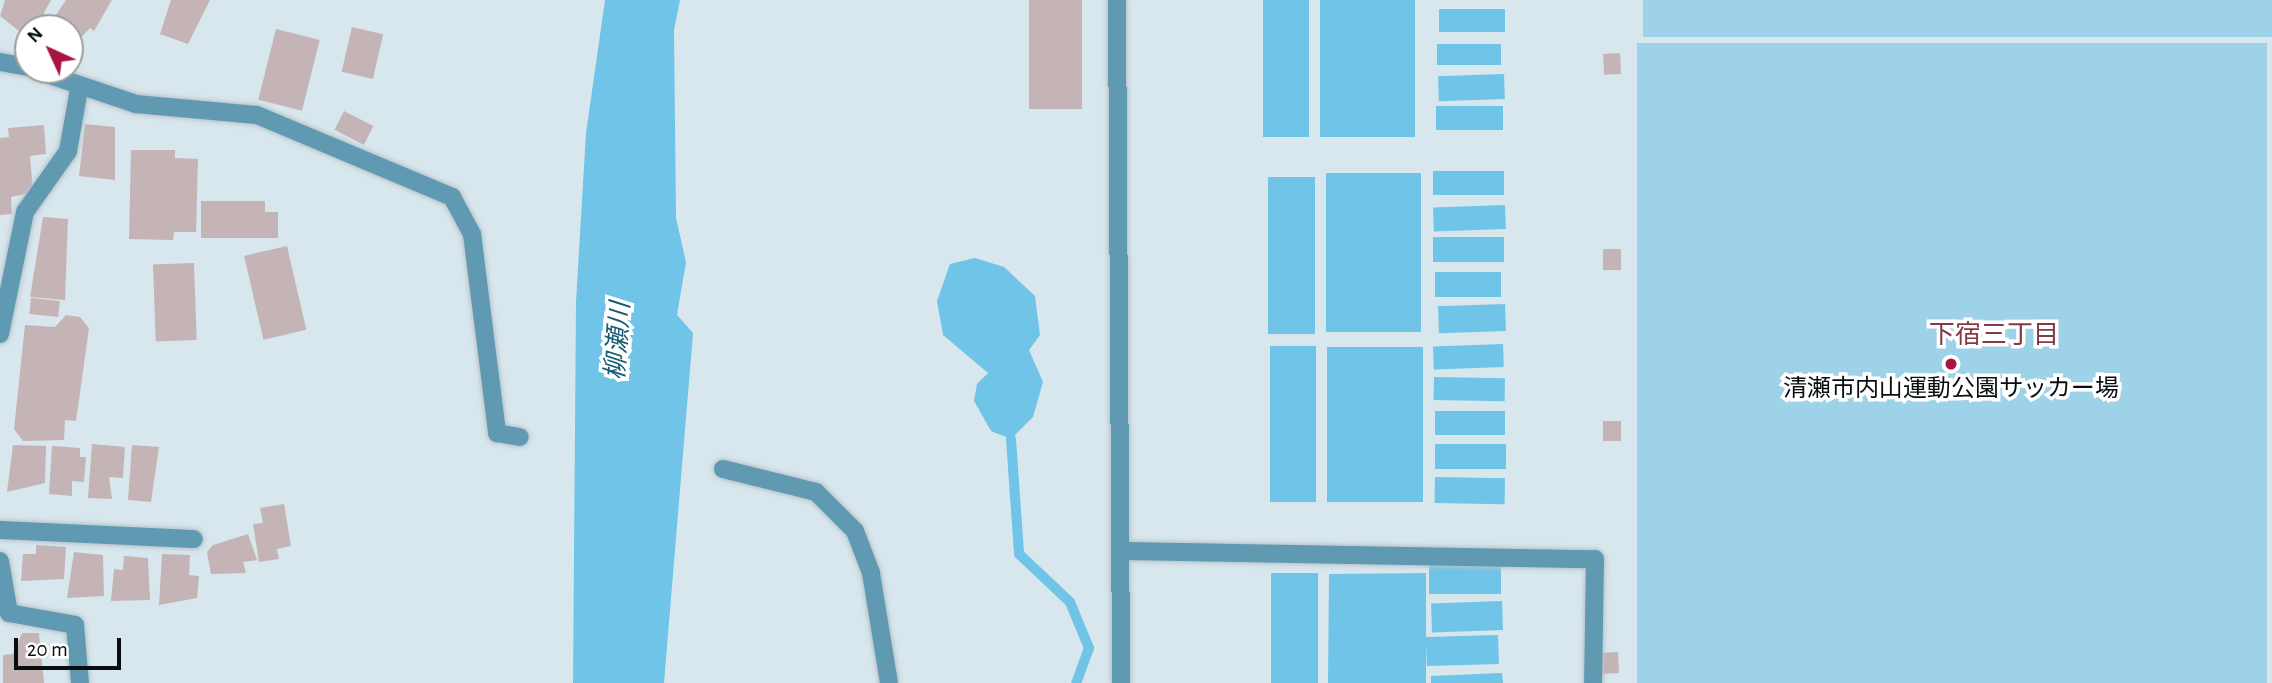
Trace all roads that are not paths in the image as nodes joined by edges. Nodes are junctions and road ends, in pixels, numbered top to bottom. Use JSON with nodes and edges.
{"nodes":[{"id":1,"x":1117,"y":0,"type":"edge"},
{"id":2,"x":68,"y":84,"type":"edge"},
{"id":3,"x":79,"y":89,"type":"junction"},
{"id":4,"x":0,"y":334,"type":"edge"},
{"id":5,"x":520,"y":437,"type":"dead end"},
{"id":6,"x":723,"y":469,"type":"dead end"},
{"id":7,"x":0,"y":530,"type":"edge"},
{"id":8,"x":194,"y":539,"type":"dead end"},
{"id":9,"x":1120,"y":551,"type":"junction"},
{"id":10,"x":0,"y":561,"type":"edge"},
{"id":11,"x":80,"y":683,"type":"edge"},
{"id":12,"x":888,"y":683,"type":"edge"},
{"id":13,"x":1121,"y":683,"type":"edge"},
{"id":14,"x":1593,"y":683,"type":"edge"}],
"edges":[{"from":1,"to":9,"type":"street"},
{"from":2,"to":3,"type":"street"},
{"from":3,"to":4,"type":"street"},
{"from":3,"to":5,"type":"street"},
{"from":6,"to":12,"type":"street"},
{"from":7,"to":8,"type":"street"},
{"from":9,"to":13,"type":"street"},
{"from":9,"to":14,"type":"street"},
{"from":10,"to":11,"type":"street"}]}
